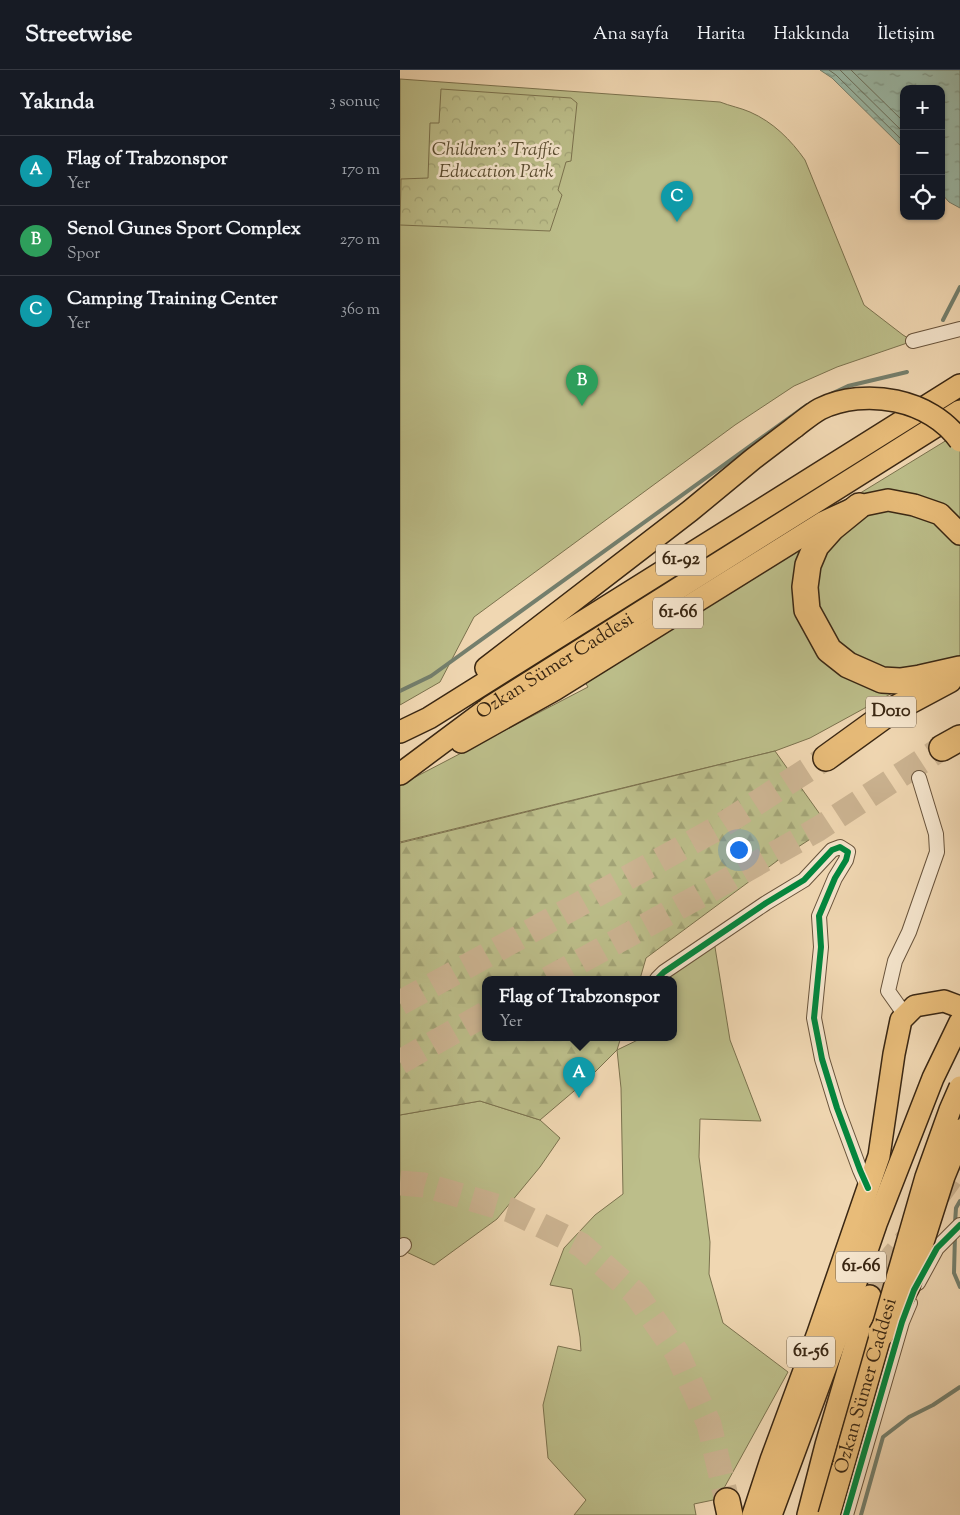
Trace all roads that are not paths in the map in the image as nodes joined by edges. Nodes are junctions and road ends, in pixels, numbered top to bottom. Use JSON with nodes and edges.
{"nodes":[{"id":1,"x":960,"y":328,"type":"edge"},
{"id":2,"x":913,"y":341,"type":"dead end"},
{"id":3,"x":960,"y":385,"type":"edge"},
{"id":4,"x":960,"y":411,"type":"edge"},
{"id":5,"x":960,"y":440,"type":"edge"},
{"id":6,"x":860,"y":506,"type":"junction"},
{"id":7,"x":960,"y":534,"type":"edge"},
{"id":8,"x":960,"y":669,"type":"edge"},
{"id":9,"x":960,"y":674,"type":"edge"},
{"id":10,"x":400,"y":724,"type":"edge"},
{"id":11,"x":400,"y":732,"type":"edge"},
{"id":12,"x":826,"y":758,"type":"tunnel mouth"},
{"id":13,"x":400,"y":775,"type":"edge"},
{"id":14,"x":919,"y":778,"type":"dead end"},
{"id":15,"x":660,"y":976,"type":"edge"},
{"id":16,"x":960,"y":1007,"type":"edge"},
{"id":17,"x":905,"y":1015,"type":"junction"},
{"id":18,"x":960,"y":1022,"type":"edge"},
{"id":19,"x":960,"y":1087,"type":"edge"},
{"id":20,"x":960,"y":1132,"type":"edge"},
{"id":21,"x":868,"y":1188,"type":"junction"},
{"id":22,"x":960,"y":1224,"type":"edge"},
{"id":23,"x":870,"y":1296,"type":"tunnel mouth"},
{"id":24,"x":880,"y":1334,"type":"junction"},
{"id":25,"x":753,"y":1515,"type":"edge"},
{"id":26,"x":771,"y":1515,"type":"edge"},
{"id":27,"x":808,"y":1515,"type":"edge"},
{"id":28,"x":829,"y":1515,"type":"edge"},
{"id":29,"x":846,"y":1515,"type":"edge"}],
"edges":[{"from":1,"to":2,"type":"street"},
{"from":3,"to":11,"type":"main road","name":"Özkan Sümer Caddesi","number":"61-92"},
{"from":4,"to":13,"type":"main road","name":"Özkan Sümer Caddesi","number":"61-92"},
{"from":5,"to":10,"type":"main road","name":"Özkan Sümer Caddesi","number":"61-92","bridge":true},
{"from":6,"to":7,"type":"main road","name":"Özkan Sümer Caddesi","number":"61-66"},
{"from":6,"to":8,"type":"highway"},
{"from":6,"to":13,"type":"main road","name":"Özkan Sümer Caddesi","number":"61-66"},
{"from":9,"to":12,"type":"highway","number":"D010"},
{"from":14,"to":17,"type":"street"},
{"from":15,"to":21,"type":"street"},
{"from":16,"to":17,"type":"main road"},
{"from":17,"to":21,"type":"main road","number":"61-56"},
{"from":18,"to":26,"type":"main road","name":"Özkan Sümer Caddesi","number":"61-66"},
{"from":19,"to":24,"type":"main road","name":"Özkan Sümer Caddesi","number":"61-66","bridge":true},
{"from":20,"to":24,"type":"highway","bridge":true},
{"from":21,"to":25,"type":"main road","number":"61-56"},
{"from":22,"to":29,"type":"street"},
{"from":23,"to":27,"type":"main road","number":"61-56"},
{"from":24,"to":28,"type":"main road","name":"Özkan Sümer Caddesi","number":"61-66","bridge":true}]}
